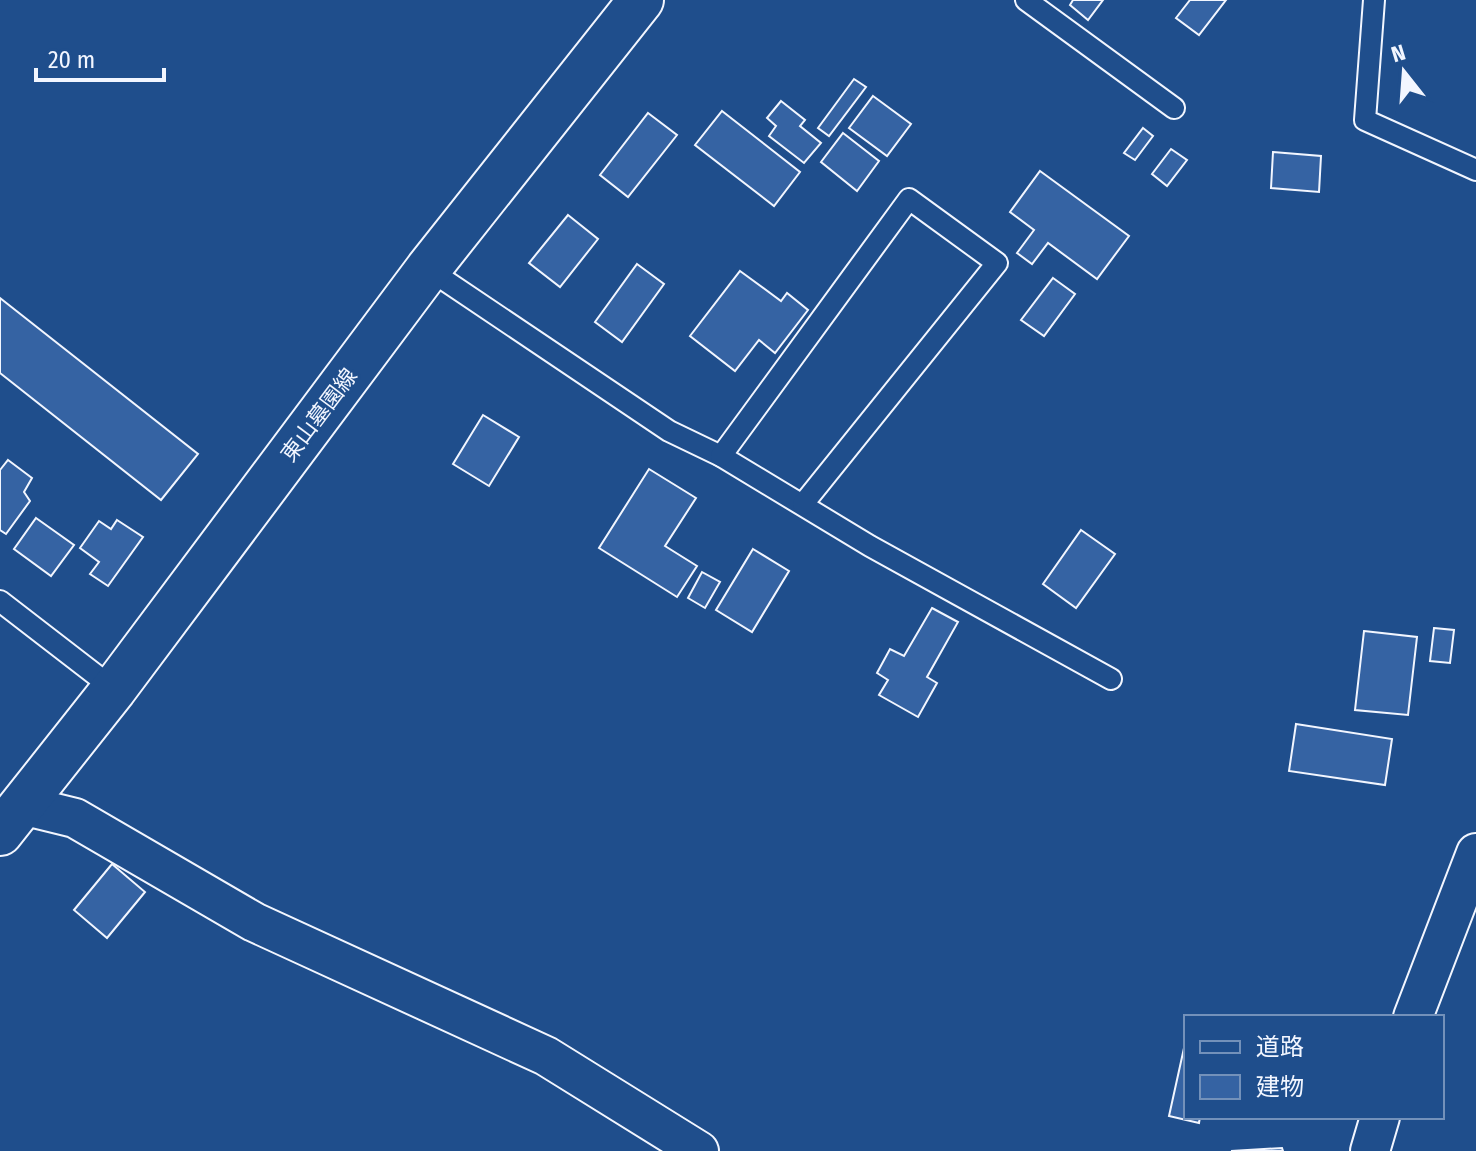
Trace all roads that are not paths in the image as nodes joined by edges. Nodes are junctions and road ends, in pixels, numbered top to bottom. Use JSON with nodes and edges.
{"nodes":[{"id":1,"x":641,"y":0,"type":"edge"},
{"id":2,"x":1026,"y":0,"type":"edge"},
{"id":3,"x":1374,"y":0,"type":"edge"},
{"id":4,"x":1174,"y":108,"type":"dead end"},
{"id":5,"x":1476,"y":170,"type":"edge"},
{"id":6,"x":428,"y":269,"type":"junction"},
{"id":7,"x":721,"y":456,"type":"junction"},
{"id":8,"x":803,"y":504,"type":"junction"},
{"id":9,"x":0,"y":601,"type":"edge"},
{"id":10,"x":1111,"y":679,"type":"dead end"},
{"id":11,"x":114,"y":689,"type":"junction"},
{"id":12,"x":11,"y":819,"type":"edge"},
{"id":13,"x":1476,"y":853,"type":"edge"},
{"id":14,"x":1414,"y":1015,"type":"edge"},
{"id":15,"x":1379,"y":1119,"type":"edge"},
{"id":16,"x":699,"y":1151,"type":"edge"},
{"id":17,"x":1370,"y":1151,"type":"edge"}],
"edges":[{"from":1,"to":6,"type":"street","name":"東山墓園線"},
{"from":2,"to":4,"type":"lane"},
{"from":3,"to":5,"type":"lane"},
{"from":6,"to":7,"type":"lane"},
{"from":6,"to":11,"type":"street","name":"東山墓園線"},
{"from":7,"to":8,"type":"lane"},
{"from":7,"to":8,"type":"lane"},
{"from":8,"to":10,"type":"lane"},
{"from":9,"to":11,"type":"lane"},
{"from":11,"to":12,"type":"street","name":"東山墓園線"},
{"from":12,"to":16,"type":"street"},
{"from":13,"to":14,"type":"street"},
{"from":15,"to":17,"type":"street"}]}
